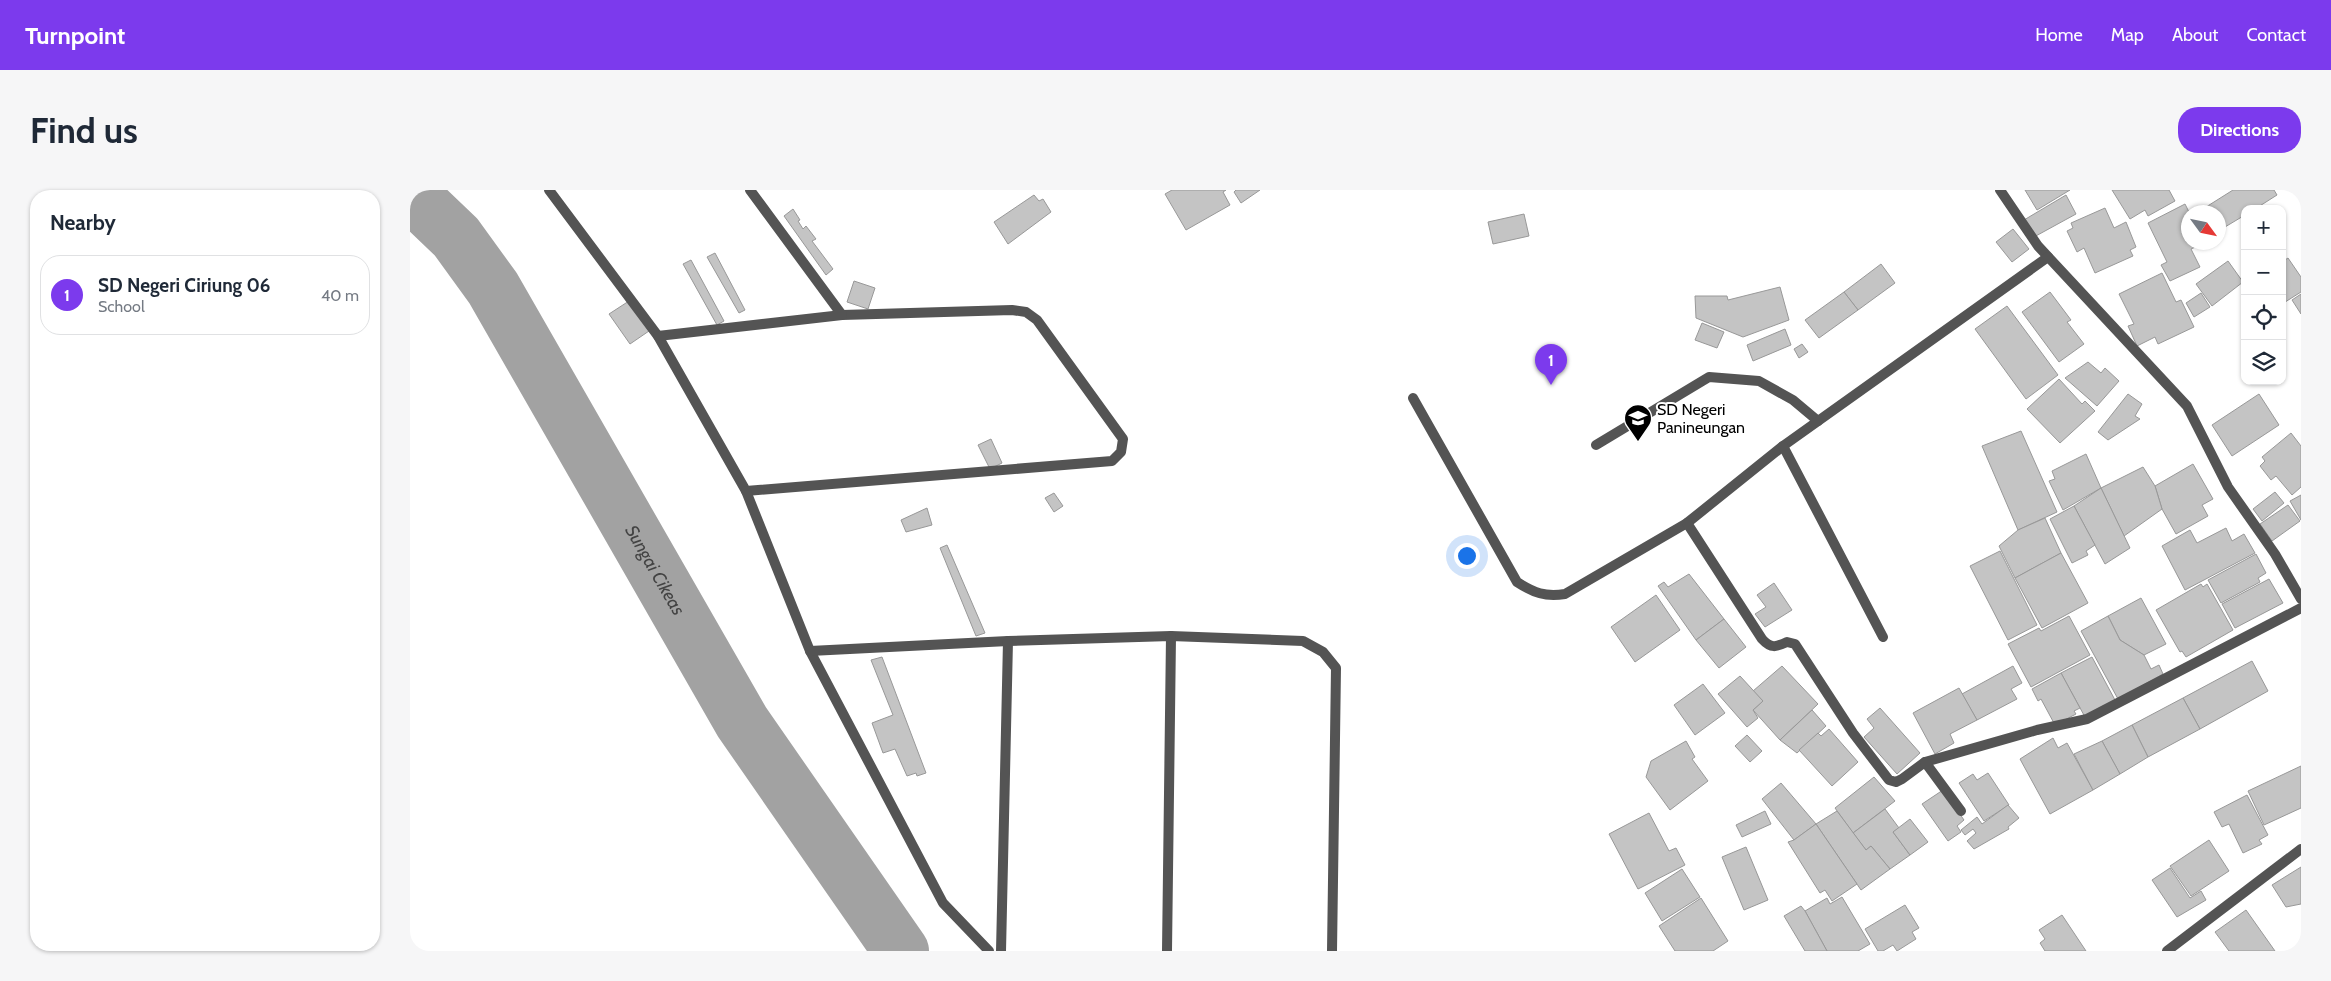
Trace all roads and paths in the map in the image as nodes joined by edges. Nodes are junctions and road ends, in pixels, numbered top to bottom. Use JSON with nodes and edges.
{"nodes":[{"id":1,"x":549,"y":190,"type":"edge"},
{"id":2,"x":750,"y":190,"type":"edge"},
{"id":3,"x":2000,"y":190,"type":"edge"},
{"id":4,"x":2048,"y":257,"type":"junction"},
{"id":5,"x":842,"y":315,"type":"junction"},
{"id":6,"x":658,"y":336,"type":"junction"},
{"id":7,"x":1414,"y":398,"type":"dead end"},
{"id":8,"x":1818,"y":421,"type":"junction"},
{"id":9,"x":1596,"y":445,"type":"dead end"},
{"id":10,"x":1783,"y":446,"type":"junction"},
{"id":11,"x":746,"y":491,"type":"junction"},
{"id":12,"x":1687,"y":523,"type":"junction"},
{"id":13,"x":2301,"y":599,"type":"edge"},
{"id":14,"x":2301,"y":608,"type":"edge"},
{"id":15,"x":1171,"y":636,"type":"junction"},
{"id":16,"x":1883,"y":636,"type":"dead end"},
{"id":17,"x":1008,"y":641,"type":"junction"},
{"id":18,"x":810,"y":651,"type":"junction"},
{"id":19,"x":1925,"y":762,"type":"junction"},
{"id":20,"x":1961,"y":811,"type":"dead end"},
{"id":21,"x":2301,"y":849,"type":"edge"},
{"id":22,"x":989,"y":951,"type":"edge"},
{"id":23,"x":1002,"y":951,"type":"edge"},
{"id":24,"x":1167,"y":951,"type":"edge"},
{"id":25,"x":1332,"y":951,"type":"edge"},
{"id":26,"x":2167,"y":951,"type":"edge"}],
"edges":[{"from":1,"to":6,"type":"street"},
{"from":2,"to":5,"type":"street"},
{"from":3,"to":4,"type":"street"},
{"from":4,"to":8,"type":"street"},
{"from":4,"to":13,"type":"street"},
{"from":5,"to":6,"type":"street"},
{"from":5,"to":11,"type":"street"},
{"from":6,"to":11,"type":"street"},
{"from":7,"to":12,"type":"street"},
{"from":8,"to":9,"type":"street"},
{"from":8,"to":10,"type":"street"},
{"from":10,"to":12,"type":"street"},
{"from":10,"to":16,"type":"street"},
{"from":11,"to":18,"type":"street"},
{"from":12,"to":19,"type":"street"},
{"from":14,"to":19,"type":"street"},
{"from":15,"to":17,"type":"street"},
{"from":15,"to":24,"type":"street"},
{"from":15,"to":25,"type":"street"},
{"from":17,"to":18,"type":"street"},
{"from":17,"to":23,"type":"street"},
{"from":18,"to":22,"type":"street"},
{"from":19,"to":20,"type":"street"},
{"from":21,"to":26,"type":"street"}]}
